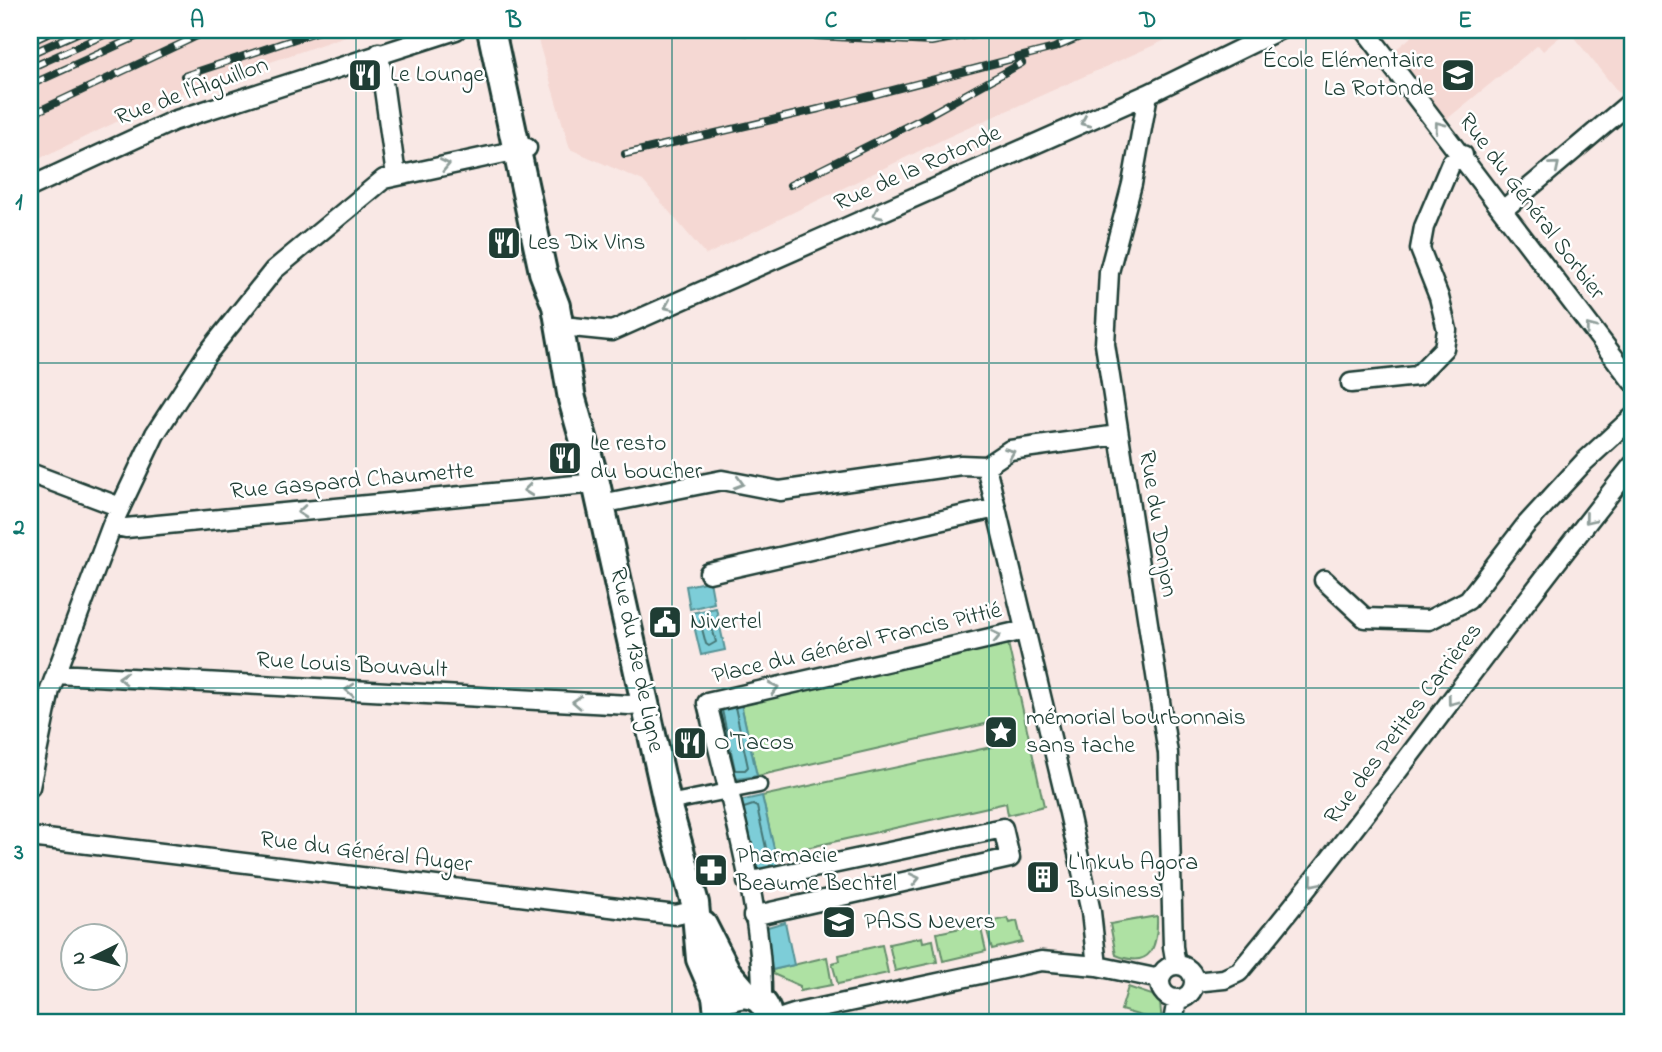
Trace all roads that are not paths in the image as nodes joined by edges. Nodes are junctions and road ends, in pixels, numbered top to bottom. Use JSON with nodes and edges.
{"nodes":[{"id":1,"x":456,"y":30,"type":"edge"},
{"id":2,"x":491,"y":30,"type":"edge"},
{"id":3,"x":504,"y":30,"type":"edge"},
{"id":4,"x":1279,"y":30,"type":"edge"},
{"id":5,"x":1365,"y":30,"type":"edge"},
{"id":6,"x":379,"y":53,"type":"junction"},
{"id":7,"x":1147,"y":94,"type":"junction"},
{"id":8,"x":1632,"y":101,"type":"edge"},
{"id":9,"x":513,"y":151,"type":"junction"},
{"id":10,"x":1462,"y":155,"type":"junction"},
{"id":11,"x":396,"y":176,"type":"junction"},
{"id":12,"x":30,"y":187,"type":"edge"},
{"id":13,"x":532,"y":189,"type":"junction"},
{"id":14,"x":1503,"y":210,"type":"junction"},
{"id":15,"x":572,"y":327,"type":"junction"},
{"id":16,"x":1632,"y":381,"type":"edge"},
{"id":17,"x":1351,"y":383,"type":"dead end"},
{"id":18,"x":580,"y":417,"type":"junction"},
{"id":19,"x":1632,"y":418,"type":"edge"},
{"id":20,"x":1118,"y":435,"type":"junction"},
{"id":21,"x":986,"y":466,"type":"junction"},
{"id":22,"x":1632,"y":466,"type":"edge"},
{"id":23,"x":30,"y":473,"type":"edge"},
{"id":24,"x":598,"y":493,"type":"junction"},
{"id":25,"x":120,"y":507,"type":"junction"},
{"id":26,"x":996,"y":508,"type":"junction"},
{"id":27,"x":112,"y":525,"type":"junction"},
{"id":28,"x":709,"y":573,"type":"dead end"},
{"id":29,"x":1324,"y":580,"type":"dead end"},
{"id":30,"x":1025,"y":630,"type":"junction"},
{"id":31,"x":57,"y":674,"type":"junction"},
{"id":32,"x":645,"y":703,"type":"junction"},
{"id":33,"x":759,"y":785,"type":"dead end"},
{"id":34,"x":30,"y":787,"type":"edge"},
{"id":35,"x":727,"y":792,"type":"junction"},
{"id":36,"x":668,"y":803,"type":"junction"},
{"id":37,"x":30,"y":837,"type":"edge"},
{"id":38,"x":747,"y":882,"type":"junction"},
{"id":39,"x":696,"y":907,"type":"junction"},
{"id":40,"x":753,"y":916,"type":"junction"},
{"id":41,"x":1176,"y":965,"type":"junction"},
{"id":42,"x":1097,"y":966,"type":"junction"},
{"id":43,"x":1160,"y":979,"type":"junction"},
{"id":44,"x":1195,"y":982,"type":"junction"},
{"id":45,"x":1177,"y":999,"type":"junction"},
{"id":46,"x":762,"y":1009,"type":"edge"},
{"id":47,"x":719,"y":1022,"type":"edge"},
{"id":48,"x":1173,"y":1022,"type":"edge"}],
"edges":[{"from":1,"to":6,"type":"street","name":"Rue de l'Aiguillon"},
{"from":2,"to":9,"type":"main road","name":"Rue du 13e de Ligne"},
{"from":3,"to":9,"type":"main road"},
{"from":4,"to":7,"type":"street","name":"Rue de la Rotonde"},
{"from":10,"to":5,"type":"street","name":"Rue du Général Sorbier","one_way":true},
{"from":6,"to":11,"type":"street"},
{"from":6,"to":12,"type":"street","name":"Rue de l'Aiguillon"},
{"from":7,"to":15,"type":"street","name":"Rue de la Rotonde","one_way":true},
{"from":7,"to":20,"type":"street","name":"Rue du Donjon"},
{"from":14,"to":8,"type":"street","one_way":true},
{"from":11,"to":9,"type":"street","one_way":true},
{"from":9,"to":13,"type":"main road","name":"Rue du 13e de Ligne"},
{"from":10,"to":14,"type":"street","name":"Rue du Général Sorbier"},
{"from":10,"to":17,"type":"street"},
{"from":11,"to":25,"type":"street"},
{"from":13,"to":15,"type":"main road","name":"Rue du 13e de Ligne"},
{"from":13,"to":18,"type":"main road","name":"Rue du 13e de Ligne"},
{"from":16,"to":14,"type":"street","name":"Rue du Général Sorbier","one_way":true},
{"from":15,"to":18,"type":"main road","name":"Rue du 13e de Ligne"},
{"from":18,"to":24,"type":"main road","name":"Rue du 13e de Ligne"},
{"from":19,"to":29,"type":"street"},
{"from":21,"to":20,"type":"street","one_way":true},
{"from":20,"to":41,"type":"street","name":"Rue du Donjon"},
{"from":24,"to":21,"type":"street","name":"Rue Gaspard Chaumette","one_way":true},
{"from":21,"to":26,"type":"street","name":"Place du Général Francis Pittié"},
{"from":22,"to":44,"type":"street","name":"Rue des Petites Carrières","one_way":true},
{"from":23,"to":25,"type":"street"},
{"from":24,"to":27,"type":"street","name":"Rue Gaspard Chaumette","one_way":true},
{"from":24,"to":32,"type":"main road","name":"Rue du 13e de Ligne"},
{"from":25,"to":27,"type":"street"},
{"from":26,"to":28,"type":"street"},
{"from":26,"to":30,"type":"street","name":"Place du Général Francis Pittié"},
{"from":27,"to":31,"type":"street"},
{"from":35,"to":30,"type":"street","name":"Place du Général Francis Pittié","one_way":true},
{"from":30,"to":42,"type":"street","name":"Place du Général Francis Pittié"},
{"from":32,"to":31,"type":"street","name":"Rue Louis Bouvault","one_way":true},
{"from":31,"to":34,"type":"street"},
{"from":32,"to":36,"type":"main road","name":"Rue du 13e de Ligne"},
{"from":33,"to":35,"type":"street"},
{"from":35,"to":36,"type":"street"},
{"from":35,"to":38,"type":"street","name":"Place du Général Francis Pittié"},
{"from":36,"to":39,"type":"main road","name":"Rue du 13e de Ligne"},
{"from":37,"to":39,"type":"street","name":"Rue du Général Auger"},
{"from":38,"to":40,"type":"street","name":"Place du Général Francis Pittié"},
{"from":40,"to":38,"type":"street","one_way":true},
{"from":39,"to":46,"type":"main road","name":"Rue du 13e de Ligne"},
{"from":39,"to":47,"type":"main road","name":"Rue du 13e de Ligne"},
{"from":40,"to":46,"type":"street","name":"Place du Général Francis Pittié"},
{"from":41,"to":43,"type":"street"},
{"from":41,"to":44,"type":"street"},
{"from":42,"to":43,"type":"street"},
{"from":42,"to":46,"type":"street"},
{"from":43,"to":45,"type":"street"},
{"from":44,"to":45,"type":"street"},
{"from":45,"to":48,"type":"street"},
{"from":46,"to":47,"type":"main road"}]}
